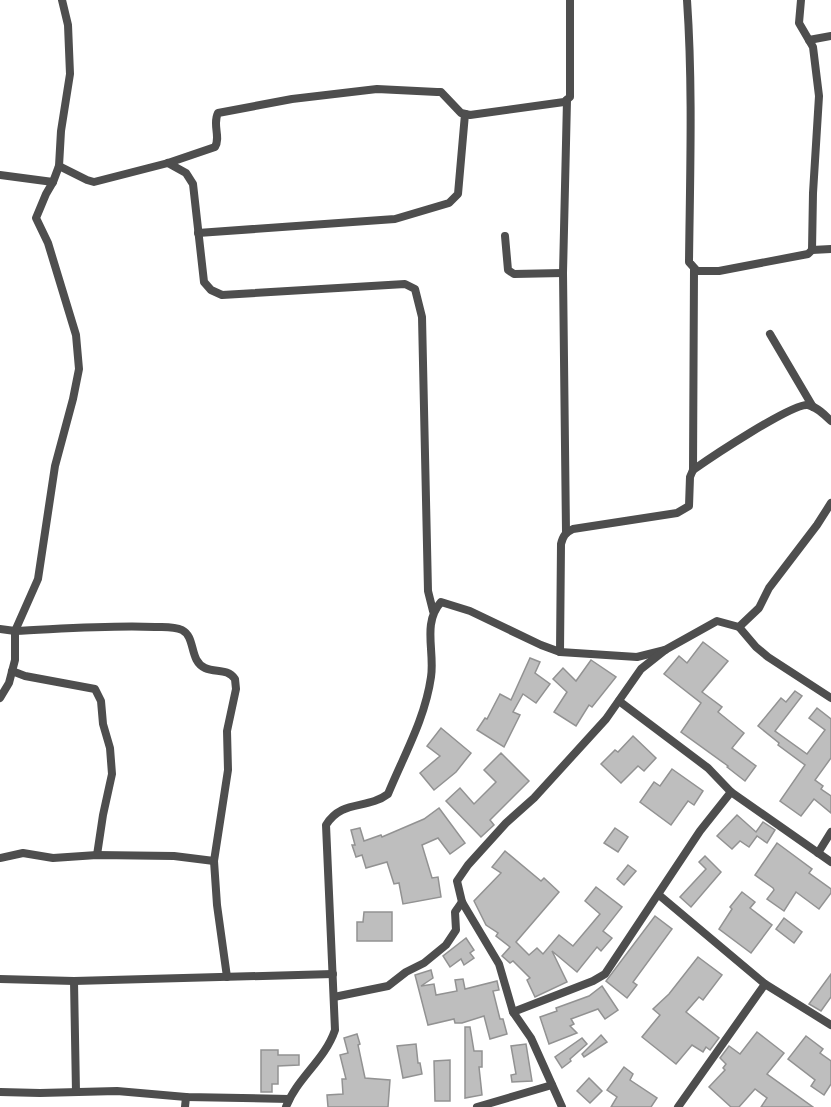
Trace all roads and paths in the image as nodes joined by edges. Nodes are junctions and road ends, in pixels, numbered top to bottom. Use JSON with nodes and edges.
{"nodes":[{"id":1,"x":62,"y":0,"type":"edge"},
{"id":2,"x":570,"y":0,"type":"edge"},
{"id":3,"x":687,"y":0,"type":"edge"},
{"id":4,"x":801,"y":0,"type":"edge"},
{"id":5,"x":831,"y":36,"type":"edge"},
{"id":6,"x":809,"y":40,"type":"junction"},
{"id":7,"x":567,"y":100,"type":"junction"},
{"id":8,"x":465,"y":114,"type":"junction"},
{"id":9,"x":168,"y":163,"type":"junction"},
{"id":10,"x":59,"y":166,"type":"junction"},
{"id":11,"x":0,"y":175,"type":"edge"},
{"id":12,"x":54,"y":182,"type":"junction"},
{"id":13,"x":198,"y":233,"type":"junction"},
{"id":14,"x":505,"y":236,"type":"dead end"},
{"id":15,"x":831,"y":249,"type":"edge"},
{"id":16,"x":812,"y":250,"type":"junction"},
{"id":17,"x":694,"y":269,"type":"junction"},
{"id":18,"x":564,"y":273,"type":"junction"},
{"id":19,"x":770,"y":334,"type":"dead end"},
{"id":20,"x":813,"y":407,"type":"junction"},
{"id":21,"x":831,"y":421,"type":"edge"},
{"id":22,"x":693,"y":470,"type":"junction"},
{"id":23,"x":831,"y":503,"type":"edge"},
{"id":24,"x":566,"y":532,"type":"junction"},
{"id":25,"x":433,"y":611,"type":"junction"},
{"id":26,"x":739,"y":627,"type":"junction"},
{"id":27,"x":0,"y":629,"type":"edge"},
{"id":28,"x":15,"y":631,"type":"junction"},
{"id":29,"x":665,"y":650,"type":"junction"},
{"id":30,"x":560,"y":652,"type":"junction"},
{"id":31,"x":12,"y":671,"type":"junction"},
{"id":32,"x":0,"y":698,"type":"edge"},
{"id":33,"x":831,"y":698,"type":"edge"},
{"id":34,"x":619,"y":700,"type":"junction"},
{"id":35,"x":730,"y":792,"type":"junction"},
{"id":36,"x":831,"y":832,"type":"edge"},
{"id":37,"x":818,"y":853,"type":"junction"},
{"id":38,"x":97,"y":855,"type":"junction"},
{"id":39,"x":0,"y":858,"type":"edge"},
{"id":40,"x":214,"y":861,"type":"junction"},
{"id":41,"x":831,"y":862,"type":"edge"},
{"id":42,"x":659,"y":895,"type":"junction"},
{"id":43,"x":462,"y":902,"type":"junction"},
{"id":44,"x":333,"y":974,"type":"junction"},
{"id":45,"x":227,"y":977,"type":"junction"},
{"id":46,"x":0,"y":979,"type":"edge"},
{"id":47,"x":74,"y":981,"type":"junction"},
{"id":48,"x":765,"y":984,"type":"junction"},
{"id":49,"x":334,"y":998,"type":"junction"},
{"id":50,"x":513,"y":1012,"type":"junction"},
{"id":51,"x":831,"y":1025,"type":"edge"},
{"id":52,"x":552,"y":1085,"type":"junction"},
{"id":53,"x":0,"y":1092,"type":"edge"},
{"id":54,"x":76,"y":1092,"type":"junction"},
{"id":55,"x":518,"y":1095,"type":"junction"},
{"id":56,"x":186,"y":1097,"type":"junction"},
{"id":57,"x":287,"y":1103,"type":"edge"},
{"id":58,"x":185,"y":1107,"type":"edge"},
{"id":59,"x":477,"y":1107,"type":"edge"},
{"id":60,"x":518,"y":1107,"type":"edge"},
{"id":61,"x":562,"y":1107,"type":"edge"},
{"id":62,"x":678,"y":1107,"type":"edge"}],
"edges":[{"from":1,"to":10,"type":"street"},
{"from":2,"to":7,"type":"street"},
{"from":3,"to":17,"type":"street"},
{"from":4,"to":6,"type":"street"},
{"from":5,"to":6,"type":"street"},
{"from":6,"to":16,"type":"street"},
{"from":7,"to":8,"type":"street"},
{"from":7,"to":18,"type":"street"},
{"from":8,"to":9,"type":"street"},
{"from":8,"to":13,"type":"street"},
{"from":9,"to":10,"type":"street"},
{"from":9,"to":13,"type":"street"},
{"from":10,"to":12,"type":"street"},
{"from":11,"to":12,"type":"street"},
{"from":12,"to":28,"type":"street"},
{"from":13,"to":25,"type":"street"},
{"from":14,"to":18,"type":"street"},
{"from":15,"to":16,"type":"street"},
{"from":16,"to":17,"type":"street"},
{"from":17,"to":22,"type":"street"},
{"from":18,"to":24,"type":"street"},
{"from":19,"to":20,"type":"street"},
{"from":20,"to":21,"type":"street"},
{"from":20,"to":22,"type":"street"},
{"from":22,"to":24,"type":"street"},
{"from":23,"to":26,"type":"street"},
{"from":24,"to":30,"type":"street"},
{"from":25,"to":30,"type":"street"},
{"from":25,"to":44,"type":"street"},
{"from":26,"to":29,"type":"street"},
{"from":26,"to":33,"type":"street"},
{"from":27,"to":28,"type":"street"},
{"from":28,"to":31,"type":"street"},
{"from":28,"to":40,"type":"street"},
{"from":29,"to":30,"type":"street"},
{"from":29,"to":34,"type":"street"},
{"from":31,"to":32,"type":"street"},
{"from":31,"to":38,"type":"street"},
{"from":34,"to":35,"type":"street"},
{"from":34,"to":43,"type":"street"},
{"from":35,"to":37,"type":"street"},
{"from":35,"to":42,"type":"street"},
{"from":36,"to":37,"type":"street"},
{"from":37,"to":41,"type":"street"},
{"from":38,"to":39,"type":"street"},
{"from":38,"to":40,"type":"street"},
{"from":40,"to":45,"type":"street"},
{"from":42,"to":48,"type":"street"},
{"from":42,"to":50,"type":"street"},
{"from":43,"to":49,"type":"street"},
{"from":43,"to":50,"type":"street"},
{"from":44,"to":45,"type":"street"},
{"from":44,"to":49,"type":"street"},
{"from":45,"to":47,"type":"street"},
{"from":46,"to":47,"type":"street"},
{"from":47,"to":54,"type":"street"},
{"from":48,"to":51,"type":"street"},
{"from":48,"to":62,"type":"street"},
{"from":49,"to":57,"type":"street"},
{"from":50,"to":52,"type":"street"},
{"from":52,"to":55,"type":"street"},
{"from":52,"to":61,"type":"street"},
{"from":53,"to":54,"type":"street"},
{"from":54,"to":56,"type":"street"},
{"from":55,"to":59,"type":"street"},
{"from":55,"to":60,"type":"street"},
{"from":56,"to":57,"type":"street"},
{"from":56,"to":58,"type":"street"}]}
